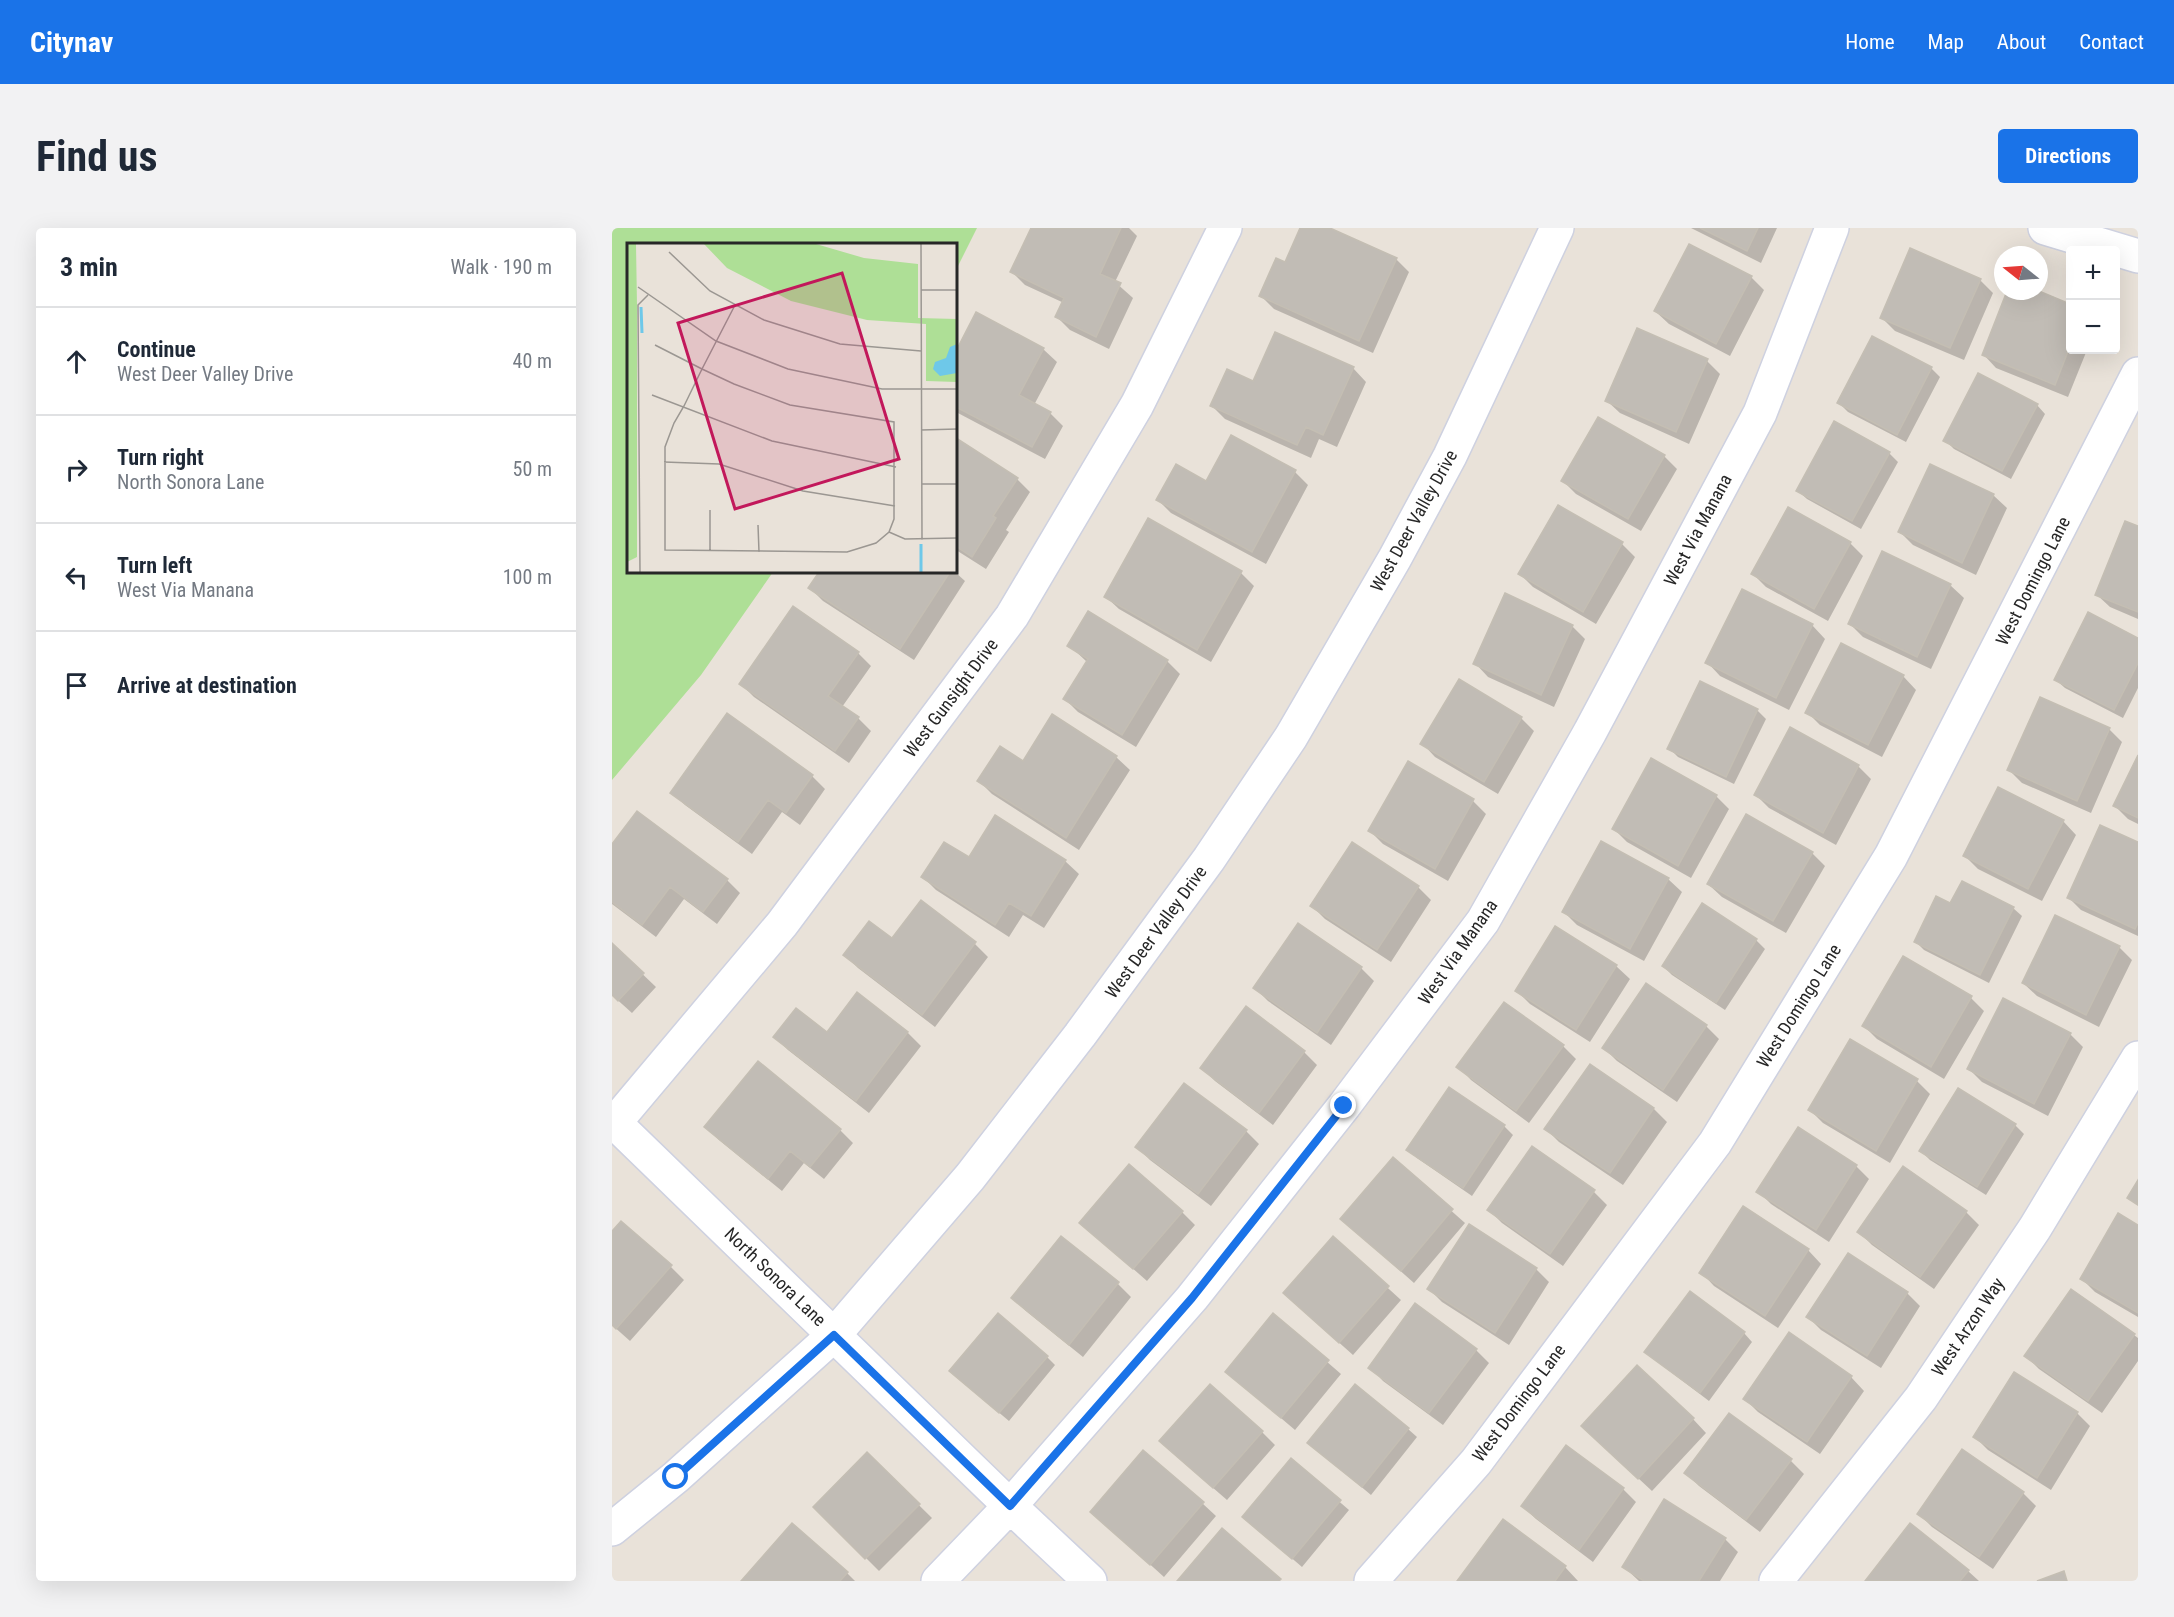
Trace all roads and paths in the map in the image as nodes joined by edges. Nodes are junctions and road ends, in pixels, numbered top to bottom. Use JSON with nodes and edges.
{"nodes":[{"id":1,"x":1225,"y":228,"type":"edge"},
{"id":2,"x":1557,"y":228,"type":"edge"},
{"id":3,"x":1832,"y":228,"type":"edge"},
{"id":4,"x":2045,"y":228,"type":"edge"},
{"id":5,"x":2138,"y":256,"type":"edge"},
{"id":6,"x":2138,"y":374,"type":"edge"},
{"id":7,"x":2138,"y":1058,"type":"edge"},
{"id":8,"x":614,"y":1124,"type":"edge"},
{"id":9,"x":834,"y":1335,"type":"junction"},
{"id":10,"x":1010,"y":1506,"type":"junction"},
{"id":11,"x":612,"y":1529,"type":"edge"},
{"id":12,"x":938,"y":1581,"type":"edge"},
{"id":13,"x":1090,"y":1581,"type":"edge"},
{"id":14,"x":1371,"y":1581,"type":"edge"},
{"id":15,"x":1776,"y":1581,"type":"edge"}],
"edges":[{"from":1,"to":8,"type":"street","name":"West Gunsight Drive"},
{"from":2,"to":9,"type":"street","name":"West Deer Valley Drive"},
{"from":3,"to":10,"type":"street","name":"West Via Manana"},
{"from":4,"to":5,"type":"street"},
{"from":6,"to":14,"type":"street","name":"West Domingo Lane"},
{"from":7,"to":15,"type":"street","name":"West Arzon Way"},
{"from":8,"to":9,"type":"street","name":"North Sonora Lane"},
{"from":9,"to":10,"type":"street","name":"North Sonora Lane"},
{"from":9,"to":11,"type":"street","name":"West Deer Valley Drive"},
{"from":10,"to":12,"type":"street","name":"West Via Manana"},
{"from":10,"to":13,"type":"street","name":"North Sonora Lane"}]}
